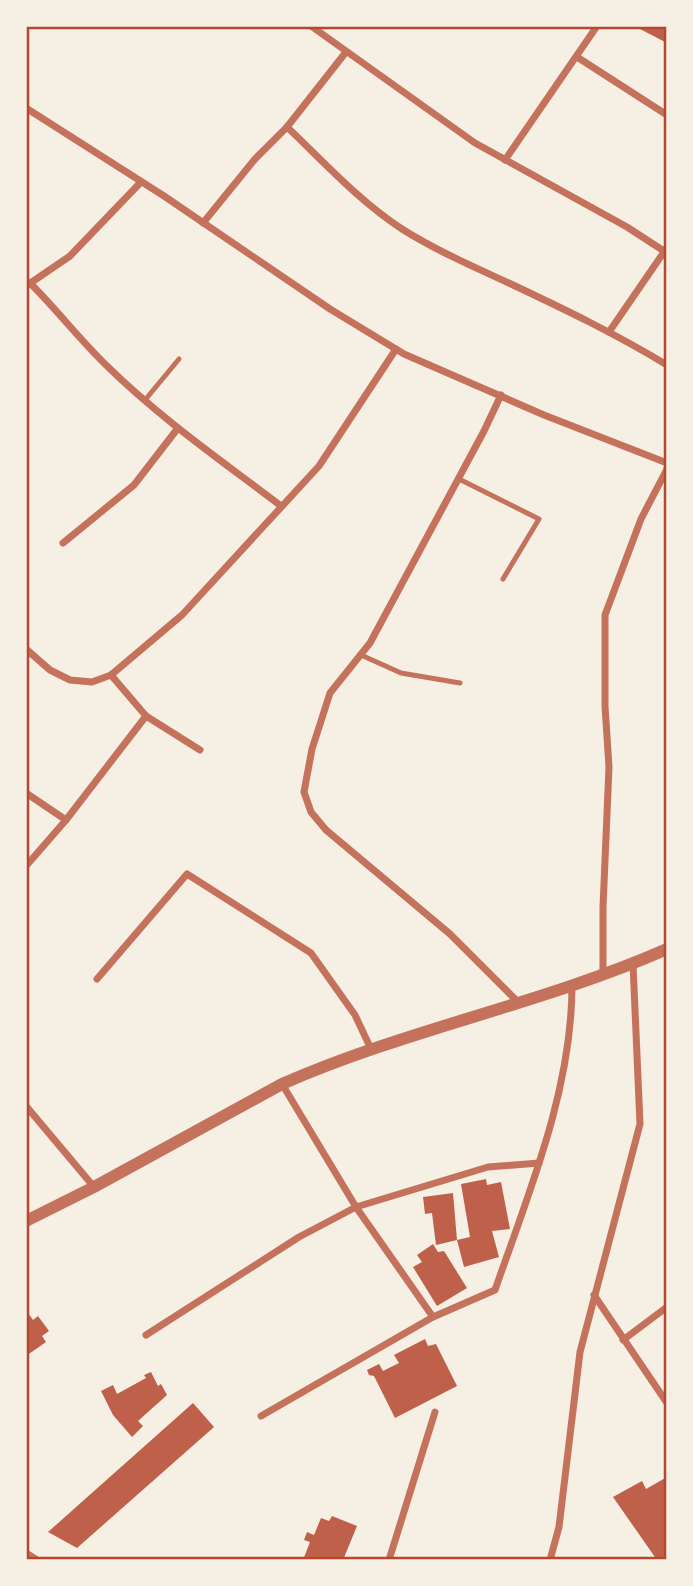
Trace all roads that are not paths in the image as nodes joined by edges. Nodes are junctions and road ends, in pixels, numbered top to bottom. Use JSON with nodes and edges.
{"nodes":[{"id":1,"x":311,"y":26,"type":"edge"},
{"id":2,"x":597,"y":26,"type":"edge"},
{"id":3,"x":346,"y":52,"type":"junction"},
{"id":4,"x":577,"y":57,"type":"junction"},
{"id":5,"x":26,"y":108,"type":"edge"},
{"id":6,"x":667,"y":115,"type":"edge"},
{"id":7,"x":287,"y":127,"type":"junction"},
{"id":8,"x":505,"y":160,"type":"junction"},
{"id":9,"x":141,"y":182,"type":"junction"},
{"id":10,"x":203,"y":223,"type":"junction"},
{"id":11,"x":666,"y":251,"type":"edge"},
{"id":12,"x":28,"y":285,"type":"edge"},
{"id":13,"x":609,"y":332,"type":"junction"},
{"id":14,"x":396,"y":349,"type":"junction"},
{"id":15,"x":179,"y":359,"type":"dead end"},
{"id":16,"x":667,"y":365,"type":"edge"},
{"id":17,"x":501,"y":395,"type":"junction"},
{"id":18,"x":145,"y":400,"type":"junction"},
{"id":19,"x":178,"y":428,"type":"junction"},
{"id":20,"x":667,"y":463,"type":"edge"},
{"id":21,"x":667,"y":469,"type":"edge"},
{"id":22,"x":459,"y":479,"type":"junction"},
{"id":23,"x":281,"y":506,"type":"junction"},
{"id":24,"x":63,"y":543,"type":"dead end"},
{"id":25,"x":503,"y":579,"type":"dead end"},
{"id":26,"x":26,"y":649,"type":"edge"},
{"id":27,"x":360,"y":655,"type":"junction"},
{"id":28,"x":111,"y":675,"type":"junction"},
{"id":29,"x":460,"y":683,"type":"dead end"},
{"id":30,"x":146,"y":716,"type":"junction"},
{"id":31,"x":200,"y":750,"type":"dead end"},
{"id":32,"x":26,"y":793,"type":"edge"},
{"id":33,"x":66,"y":820,"type":"junction"},
{"id":34,"x":26,"y":866,"type":"edge"},
{"id":35,"x":667,"y":949,"type":"edge"},
{"id":36,"x":633,"y":964,"type":"junction"},
{"id":37,"x":603,"y":975,"type":"junction"},
{"id":38,"x":97,"y":979,"type":"dead end"},
{"id":39,"x":572,"y":985,"type":"junction"},
{"id":40,"x":519,"y":1003,"type":"junction"},
{"id":41,"x":371,"y":1049,"type":"junction"},
{"id":42,"x":282,"y":1084,"type":"junction"},
{"id":43,"x":26,"y":1106,"type":"edge"},
{"id":44,"x":539,"y":1163,"type":"junction"},
{"id":45,"x":94,"y":1187,"type":"junction"},
{"id":46,"x":356,"y":1207,"type":"junction"},
{"id":47,"x":26,"y":1221,"type":"edge"},
{"id":48,"x":594,"y":1295,"type":"junction"},
{"id":49,"x":667,"y":1307,"type":"edge"},
{"id":50,"x":433,"y":1317,"type":"junction"},
{"id":51,"x":146,"y":1335,"type":"dead end"},
{"id":52,"x":623,"y":1340,"type":"junction"},
{"id":53,"x":667,"y":1403,"type":"edge"},
{"id":54,"x":435,"y":1412,"type":"dead end"},
{"id":55,"x":261,"y":1416,"type":"dead end"},
{"id":56,"x":26,"y":1553,"type":"edge"},
{"id":57,"x":37,"y":1560,"type":"edge"},
{"id":58,"x":389,"y":1560,"type":"edge"},
{"id":59,"x":550,"y":1560,"type":"edge"}],
"edges":[{"from":1,"to":3,"type":"street"},
{"from":2,"to":4,"type":"street"},
{"from":3,"to":7,"type":"street"},
{"from":3,"to":8,"type":"street"},
{"from":4,"to":6,"type":"street"},
{"from":4,"to":8,"type":"street"},
{"from":5,"to":9,"type":"street"},
{"from":7,"to":10,"type":"street"},
{"from":7,"to":13,"type":"street"},
{"from":8,"to":11,"type":"street"},
{"from":9,"to":10,"type":"street"},
{"from":9,"to":12,"type":"street"},
{"from":10,"to":14,"type":"street"},
{"from":11,"to":13,"type":"street"},
{"from":12,"to":18,"type":"street"},
{"from":13,"to":16,"type":"street"},
{"from":14,"to":17,"type":"street"},
{"from":14,"to":23,"type":"street"},
{"from":15,"to":18,"type":"lane"},
{"from":17,"to":20,"type":"street"},
{"from":17,"to":22,"type":"street"},
{"from":18,"to":19,"type":"street"},
{"from":19,"to":23,"type":"street"},
{"from":19,"to":24,"type":"street"},
{"from":21,"to":37,"type":"street"},
{"from":22,"to":25,"type":"lane"},
{"from":22,"to":27,"type":"street"},
{"from":23,"to":28,"type":"street"},
{"from":26,"to":28,"type":"street"},
{"from":27,"to":29,"type":"lane"},
{"from":27,"to":40,"type":"street"},
{"from":28,"to":30,"type":"street"},
{"from":30,"to":31,"type":"street"},
{"from":30,"to":33,"type":"street"},
{"from":32,"to":33,"type":"street"},
{"from":33,"to":34,"type":"street"},
{"from":35,"to":36,"type":"street"},
{"from":36,"to":37,"type":"street"},
{"from":36,"to":48,"type":"street"},
{"from":37,"to":39,"type":"street"},
{"from":38,"to":41,"type":"street"},
{"from":39,"to":40,"type":"street"},
{"from":39,"to":44,"type":"street"},
{"from":40,"to":41,"type":"street"},
{"from":41,"to":42,"type":"street"},
{"from":42,"to":45,"type":"street"},
{"from":42,"to":46,"type":"street"},
{"from":43,"to":45,"type":"street"},
{"from":44,"to":46,"type":"street"},
{"from":44,"to":50,"type":"street"},
{"from":45,"to":47,"type":"street"},
{"from":46,"to":50,"type":"street"},
{"from":46,"to":51,"type":"street"},
{"from":48,"to":52,"type":"street"},
{"from":48,"to":59,"type":"street"},
{"from":49,"to":52,"type":"street"},
{"from":50,"to":55,"type":"street"},
{"from":52,"to":53,"type":"street"},
{"from":54,"to":58,"type":"street"},
{"from":56,"to":57,"type":"street"}]}
